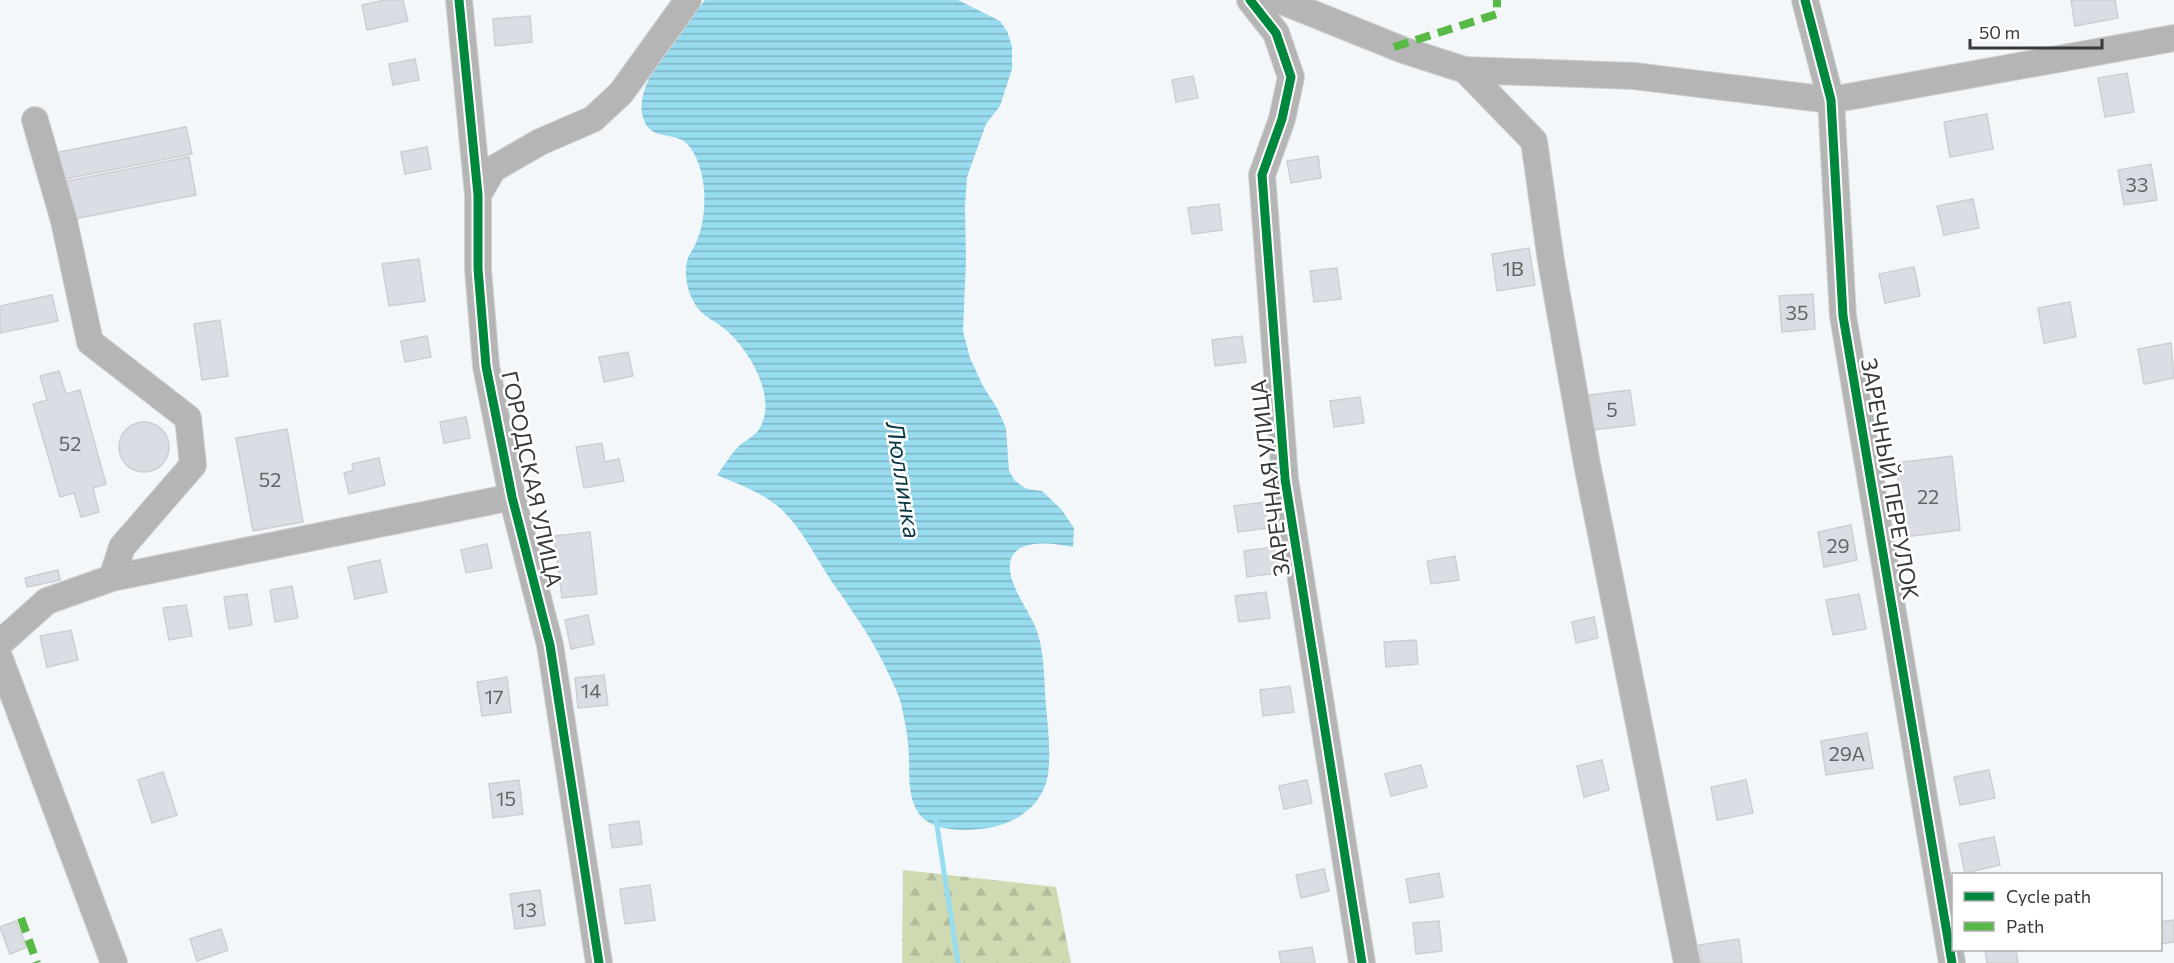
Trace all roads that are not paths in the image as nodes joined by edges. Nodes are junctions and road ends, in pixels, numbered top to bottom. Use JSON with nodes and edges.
{"nodes":[{"id":1,"x":459,"y":0,"type":"edge"},
{"id":2,"x":688,"y":0,"type":"edge"},
{"id":3,"x":1250,"y":0,"type":"edge"},
{"id":4,"x":1279,"y":0,"type":"edge"},
{"id":5,"x":1805,"y":0,"type":"edge"},
{"id":6,"x":2174,"y":38,"type":"edge"},
{"id":7,"x":1465,"y":70,"type":"junction"},
{"id":8,"x":1831,"y":100,"type":"junction"},
{"id":9,"x":35,"y":120,"type":"dead end"},
{"id":10,"x":478,"y":195,"type":"junction"},
{"id":11,"x":512,"y":497,"type":"junction"},
{"id":12,"x":112,"y":578,"type":"junction"},
{"id":13,"x":0,"y":643,"type":"edge"},
{"id":14,"x":0,"y":659,"type":"edge"},
{"id":15,"x":114,"y":963,"type":"edge"},
{"id":16,"x":599,"y":963,"type":"edge"},
{"id":17,"x":1362,"y":963,"type":"edge"},
{"id":18,"x":1687,"y":963,"type":"edge"},
{"id":19,"x":1953,"y":963,"type":"edge"}],
"edges":[{"from":1,"to":10,"type":"street","name":"ГОРОДСКАЯ УЛИЦА"},
{"from":2,"to":10,"type":"street"},
{"from":3,"to":17,"type":"street","name":"ЗАРЕЧНАЯ УЛИЦА"},
{"from":4,"to":7,"type":"street"},
{"from":5,"to":8,"type":"street","name":"ЗАРЕЧНЫЙ ПЕРЕУЛОК"},
{"from":6,"to":8,"type":"street"},
{"from":7,"to":8,"type":"street"},
{"from":7,"to":18,"type":"street"},
{"from":8,"to":19,"type":"street","name":"ЗАРЕЧНЫЙ ПЕРЕУЛОК"},
{"from":9,"to":12,"type":"street"},
{"from":10,"to":11,"type":"street","name":"ГОРОДСКАЯ УЛИЦА"},
{"from":11,"to":12,"type":"street"},
{"from":11,"to":16,"type":"street","name":"ГОРОДСКАЯ УЛИЦА"},
{"from":12,"to":13,"type":"street"},
{"from":14,"to":15,"type":"street"}]}
